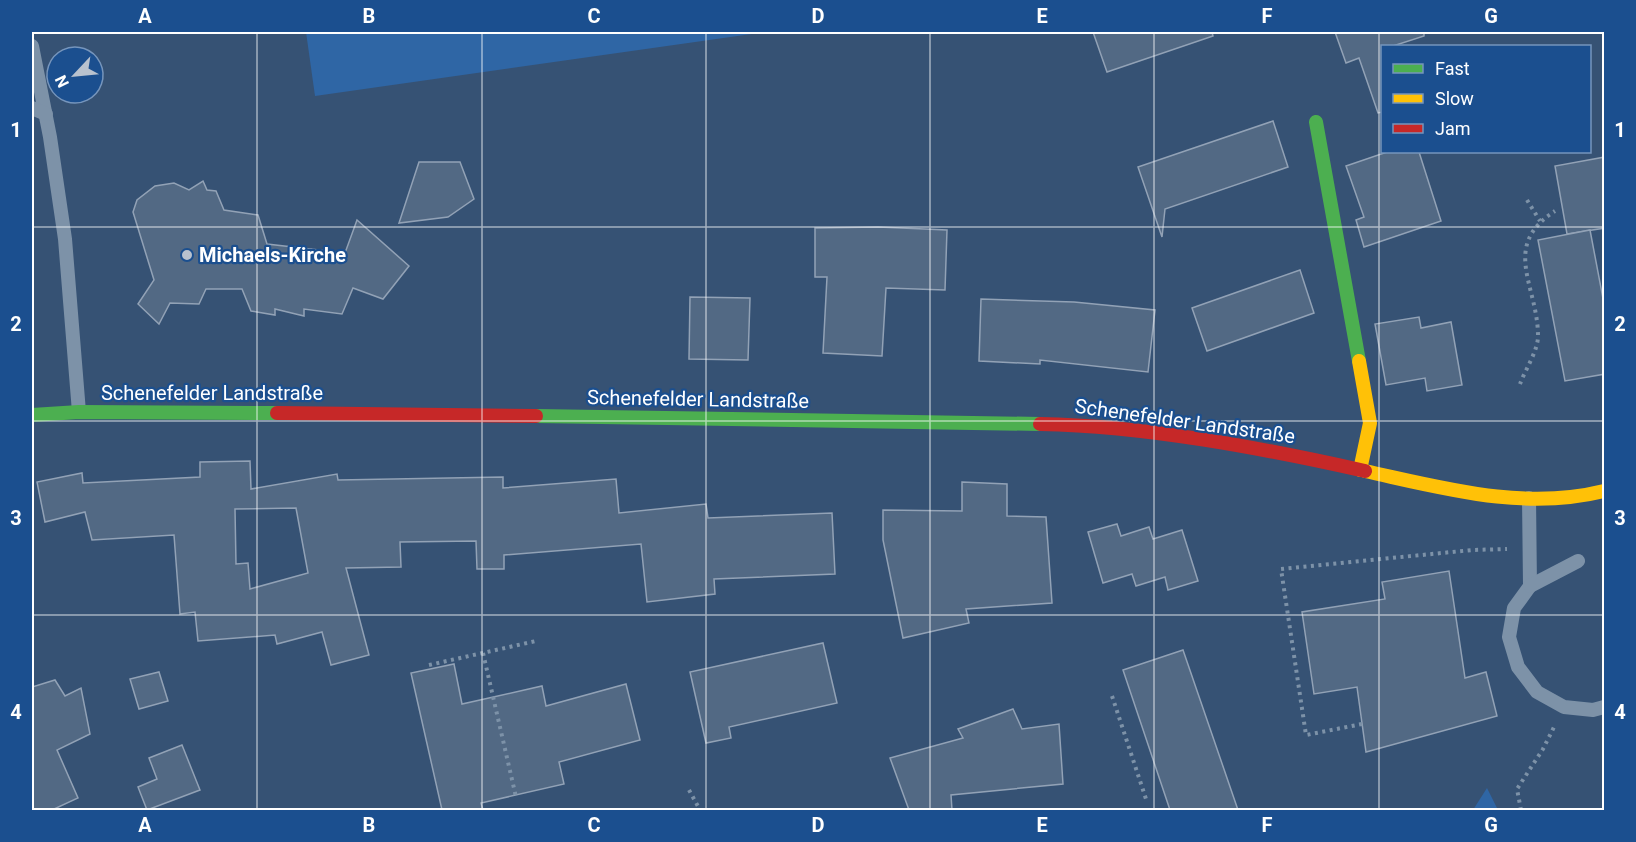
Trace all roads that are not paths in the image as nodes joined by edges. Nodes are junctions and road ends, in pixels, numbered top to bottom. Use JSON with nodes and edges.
{"nodes":[{"id":1,"x":32,"y":46,"type":"edge"},
{"id":2,"x":32,"y":108,"type":"edge"},
{"id":3,"x":45,"y":114,"type":"junction"},
{"id":4,"x":1316,"y":122,"type":"dead end"},
{"id":5,"x":79,"y":412,"type":"junction"},
{"id":6,"x":32,"y":415,"type":"edge"},
{"id":7,"x":1360,"y":470,"type":"junction"},
{"id":8,"x":1605,"y":491,"type":"edge"},
{"id":9,"x":1529,"y":498,"type":"junction"},
{"id":10,"x":1578,"y":561,"type":"dead end"},
{"id":11,"x":1530,"y":585,"type":"junction"},
{"id":12,"x":1605,"y":707,"type":"edge"}],
"edges":[{"from":1,"to":3,"type":"lane"},
{"from":2,"to":3,"type":"lane"},
{"from":3,"to":5,"type":"lane"},
{"from":4,"to":7,"type":"main road"},
{"from":5,"to":6,"type":"main road","name":"Schenefelder Landstraße"},
{"from":5,"to":7,"type":"main road","name":"Schenefelder Landstraße"},
{"from":7,"to":9,"type":"main road","name":"Schenefelder Landstraße"},
{"from":8,"to":9,"type":"main road","name":"Schenefelder Landstraße"},
{"from":9,"to":11,"type":"lane"},
{"from":10,"to":11,"type":"lane"},
{"from":11,"to":12,"type":"lane"}]}
